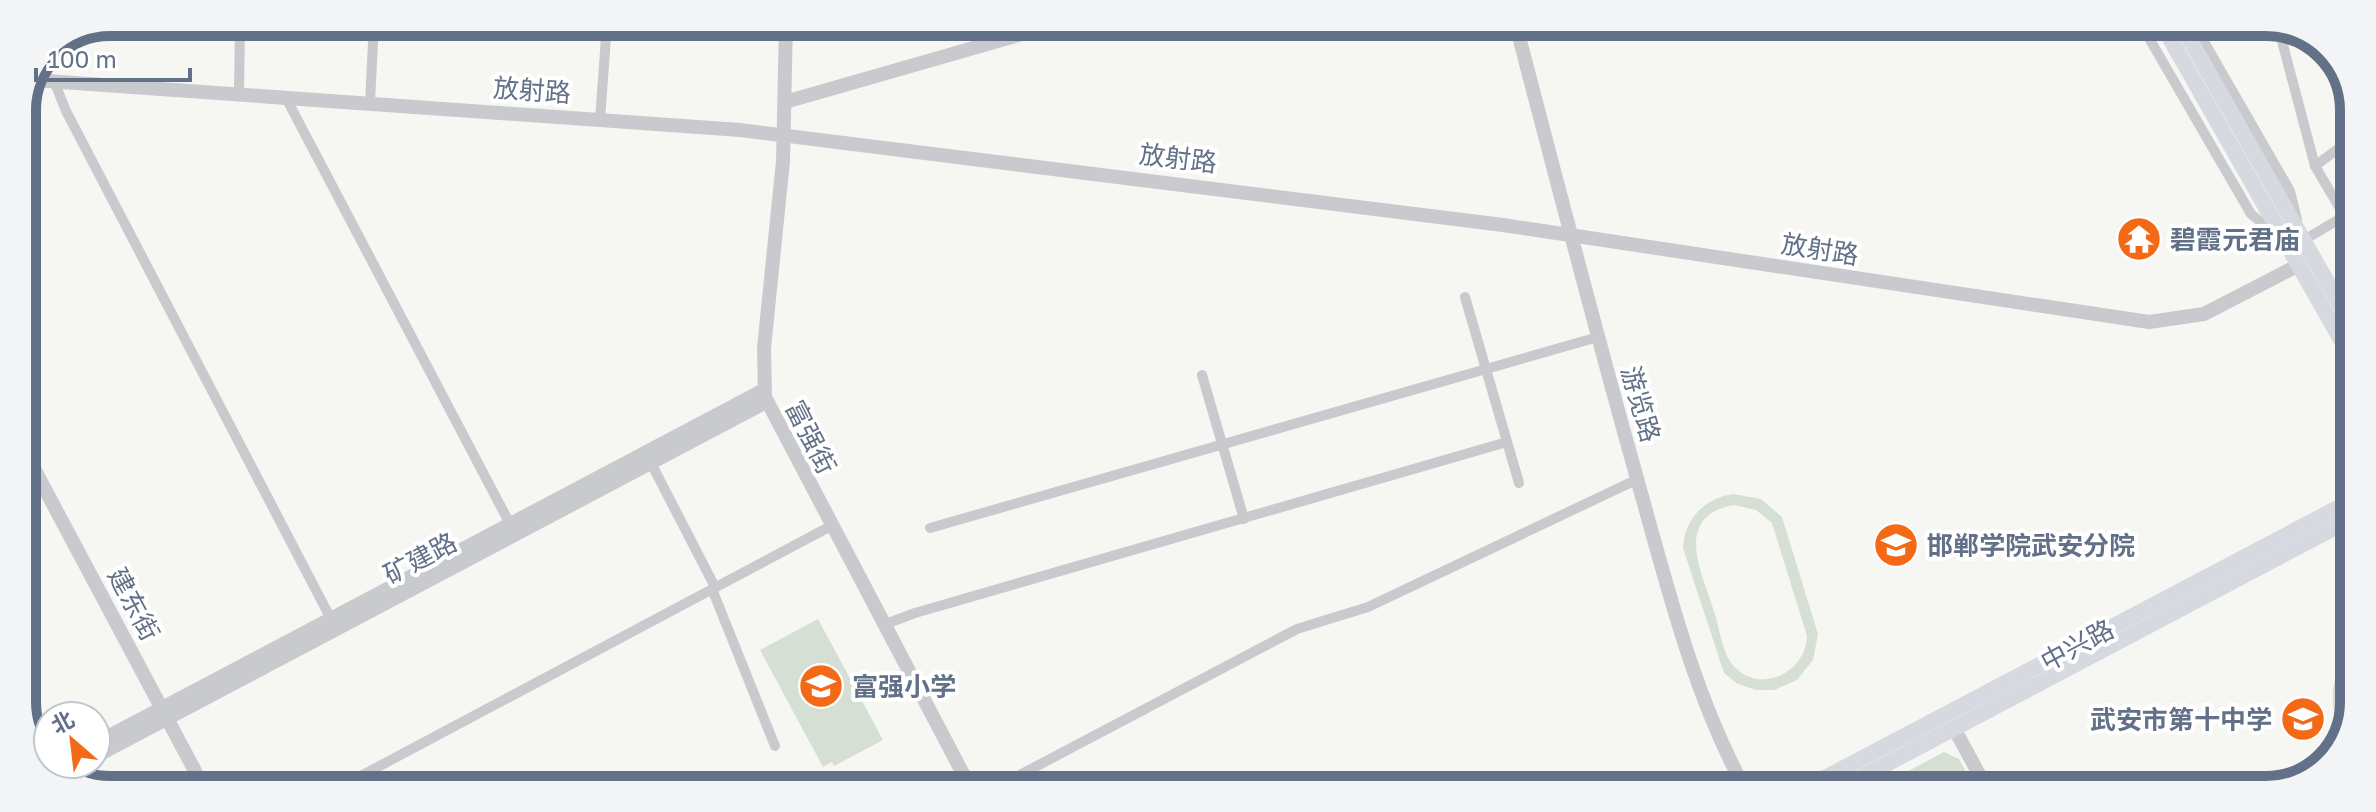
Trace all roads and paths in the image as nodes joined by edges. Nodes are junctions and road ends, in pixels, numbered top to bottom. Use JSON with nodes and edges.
{"nodes":[{"id":1,"x":240,"y":36,"type":"edge"},
{"id":2,"x":373,"y":36,"type":"edge"},
{"id":3,"x":606,"y":36,"type":"edge"},
{"id":4,"x":786,"y":36,"type":"edge"},
{"id":5,"x":1015,"y":36,"type":"edge"},
{"id":6,"x":1519,"y":36,"type":"edge"},
{"id":7,"x":2148,"y":36,"type":"edge"},
{"id":8,"x":2169,"y":36,"type":"edge"},
{"id":9,"x":2187,"y":36,"type":"edge"},
{"id":10,"x":2201,"y":36,"type":"edge"},
{"id":11,"x":2281,"y":37,"type":"edge"},
{"id":12,"x":43,"y":80,"type":"edge"},
{"id":13,"x":54,"y":81,"type":"junction"},
{"id":14,"x":239,"y":93,"type":"junction"},
{"id":15,"x":285,"y":96,"type":"junction"},
{"id":16,"x":370,"y":102,"type":"junction"},
{"id":17,"x":785,"y":102,"type":"junction"},
{"id":18,"x":600,"y":120,"type":"junction"},
{"id":19,"x":784,"y":135,"type":"junction"},
{"id":20,"x":2340,"y":147,"type":"edge"},
{"id":21,"x":2315,"y":166,"type":"junction"},
{"id":22,"x":2274,"y":204,"type":"junction"},
{"id":23,"x":2340,"y":212,"type":"edge"},
{"id":24,"x":2340,"y":217,"type":"edge"},
{"id":25,"x":1570,"y":235,"type":"junction"},
{"id":26,"x":2297,"y":240,"type":"junction"},
{"id":27,"x":2299,"y":265,"type":"junction"},
{"id":28,"x":1465,"y":297,"type":"dead end"},
{"id":29,"x":2340,"y":307,"type":"edge"},
{"id":30,"x":1598,"y":337,"type":"junction"},
{"id":31,"x":2340,"y":338,"type":"edge"},
{"id":32,"x":1486,"y":371,"type":"junction"},
{"id":33,"x":1202,"y":375,"type":"dead end"},
{"id":34,"x":765,"y":396,"type":"junction"},
{"id":35,"x":1507,"y":442,"type":"junction"},
{"id":36,"x":1222,"y":445,"type":"junction"},
{"id":37,"x":651,"y":463,"type":"junction"},
{"id":38,"x":36,"y":472,"type":"edge"},
{"id":39,"x":1638,"y":479,"type":"junction"},
{"id":40,"x":1519,"y":483,"type":"dead end"},
{"id":41,"x":2340,"y":507,"type":"edge"},
{"id":42,"x":1244,"y":519,"type":"junction"},
{"id":43,"x":510,"y":524,"type":"junction"},
{"id":44,"x":2340,"y":525,"type":"edge"},
{"id":45,"x":831,"y":526,"type":"junction"},
{"id":46,"x":930,"y":528,"type":"dead end"},
{"id":47,"x":713,"y":588,"type":"junction"},
{"id":48,"x":331,"y":619,"type":"junction"},
{"id":49,"x":883,"y":625,"type":"junction"},
{"id":50,"x":165,"y":713,"type":"junction"},
{"id":51,"x":1954,"y":728,"type":"junction"},
{"id":52,"x":112,"y":736,"type":"edge"},
{"id":53,"x":112,"y":746,"type":"edge"},
{"id":54,"x":775,"y":746,"type":"dead end"},
{"id":55,"x":198,"y":776,"type":"edge"},
{"id":56,"x":361,"y":776,"type":"edge"},
{"id":57,"x":964,"y":776,"type":"edge"},
{"id":58,"x":1018,"y":776,"type":"edge"},
{"id":59,"x":1739,"y":776,"type":"edge"},
{"id":60,"x":1829,"y":776,"type":"edge"},
{"id":61,"x":1864,"y":776,"type":"edge"},
{"id":62,"x":1980,"y":776,"type":"edge"}],
"edges":[{"from":1,"to":14,"type":"street"},
{"from":2,"to":16,"type":"street"},
{"from":3,"to":18,"type":"street"},
{"from":4,"to":17,"type":"street","name":"富强街"},
{"from":5,"to":17,"type":"street"},
{"from":6,"to":25,"type":"street","name":"游览路"},
{"from":7,"to":26,"type":"street"},
{"from":8,"to":22,"type":"main road"},
{"from":9,"to":22,"type":"main road"},
{"from":10,"to":26,"type":"street"},
{"from":11,"to":21,"type":"street"},
{"from":12,"to":13,"type":"street","name":"放射路"},
{"from":13,"to":14,"type":"street","name":"放射路"},
{"from":13,"to":48,"type":"street"},
{"from":14,"to":15,"type":"street","name":"放射路"},
{"from":15,"to":16,"type":"street","name":"放射路"},
{"from":15,"to":43,"type":"street"},
{"from":16,"to":18,"type":"street","name":"放射路"},
{"from":17,"to":19,"type":"street","name":"富强街"},
{"from":18,"to":19,"type":"street","name":"放射路"},
{"from":19,"to":25,"type":"street","name":"放射路"},
{"from":19,"to":34,"type":"street","name":"富强街"},
{"from":20,"to":21,"type":"street"},
{"from":21,"to":23,"type":"street"},
{"from":22,"to":26,"type":"main road"},
{"from":24,"to":26,"type":"street"},
{"from":25,"to":27,"type":"street","name":"放射路"},
{"from":25,"to":30,"type":"street","name":"游览路"},
{"from":26,"to":27,"type":"main road"},
{"from":26,"to":29,"type":"main road"},
{"from":27,"to":31,"type":"main road"},
{"from":28,"to":32,"type":"street"},
{"from":30,"to":32,"type":"street"},
{"from":30,"to":39,"type":"street","name":"游览路"},
{"from":32,"to":35,"type":"street"},
{"from":32,"to":36,"type":"street"},
{"from":33,"to":36,"type":"street"},
{"from":34,"to":37,"type":"street","name":"矿建路"},
{"from":34,"to":43,"type":"street","name":"矿建路"},
{"from":34,"to":45,"type":"street","name":"富强街"},
{"from":35,"to":40,"type":"street"},
{"from":35,"to":42,"type":"street"},
{"from":36,"to":42,"type":"street"},
{"from":36,"to":46,"type":"street"},
{"from":37,"to":47,"type":"street"},
{"from":37,"to":50,"type":"street","name":"矿建路"},
{"from":38,"to":50,"type":"street","name":"建东街"},
{"from":39,"to":58,"type":"street"},
{"from":39,"to":59,"type":"street","name":"游览路"},
{"from":41,"to":60,"type":"main road","name":"中兴路"},
{"from":42,"to":49,"type":"street"},
{"from":43,"to":48,"type":"street","name":"矿建路"},
{"from":44,"to":51,"type":"main road","name":"中兴路"},
{"from":45,"to":47,"type":"street"},
{"from":45,"to":49,"type":"street","name":"富强街"},
{"from":47,"to":54,"type":"street"},
{"from":47,"to":56,"type":"street"},
{"from":48,"to":50,"type":"street","name":"矿建路"},
{"from":49,"to":57,"type":"street","name":"富强街"},
{"from":50,"to":52,"type":"street","name":"矿建路"},
{"from":50,"to":53,"type":"street","name":"矿建路"},
{"from":50,"to":55,"type":"street","name":"建东街"},
{"from":51,"to":61,"type":"main road","name":"中兴路"},
{"from":51,"to":62,"type":"street"}]}
